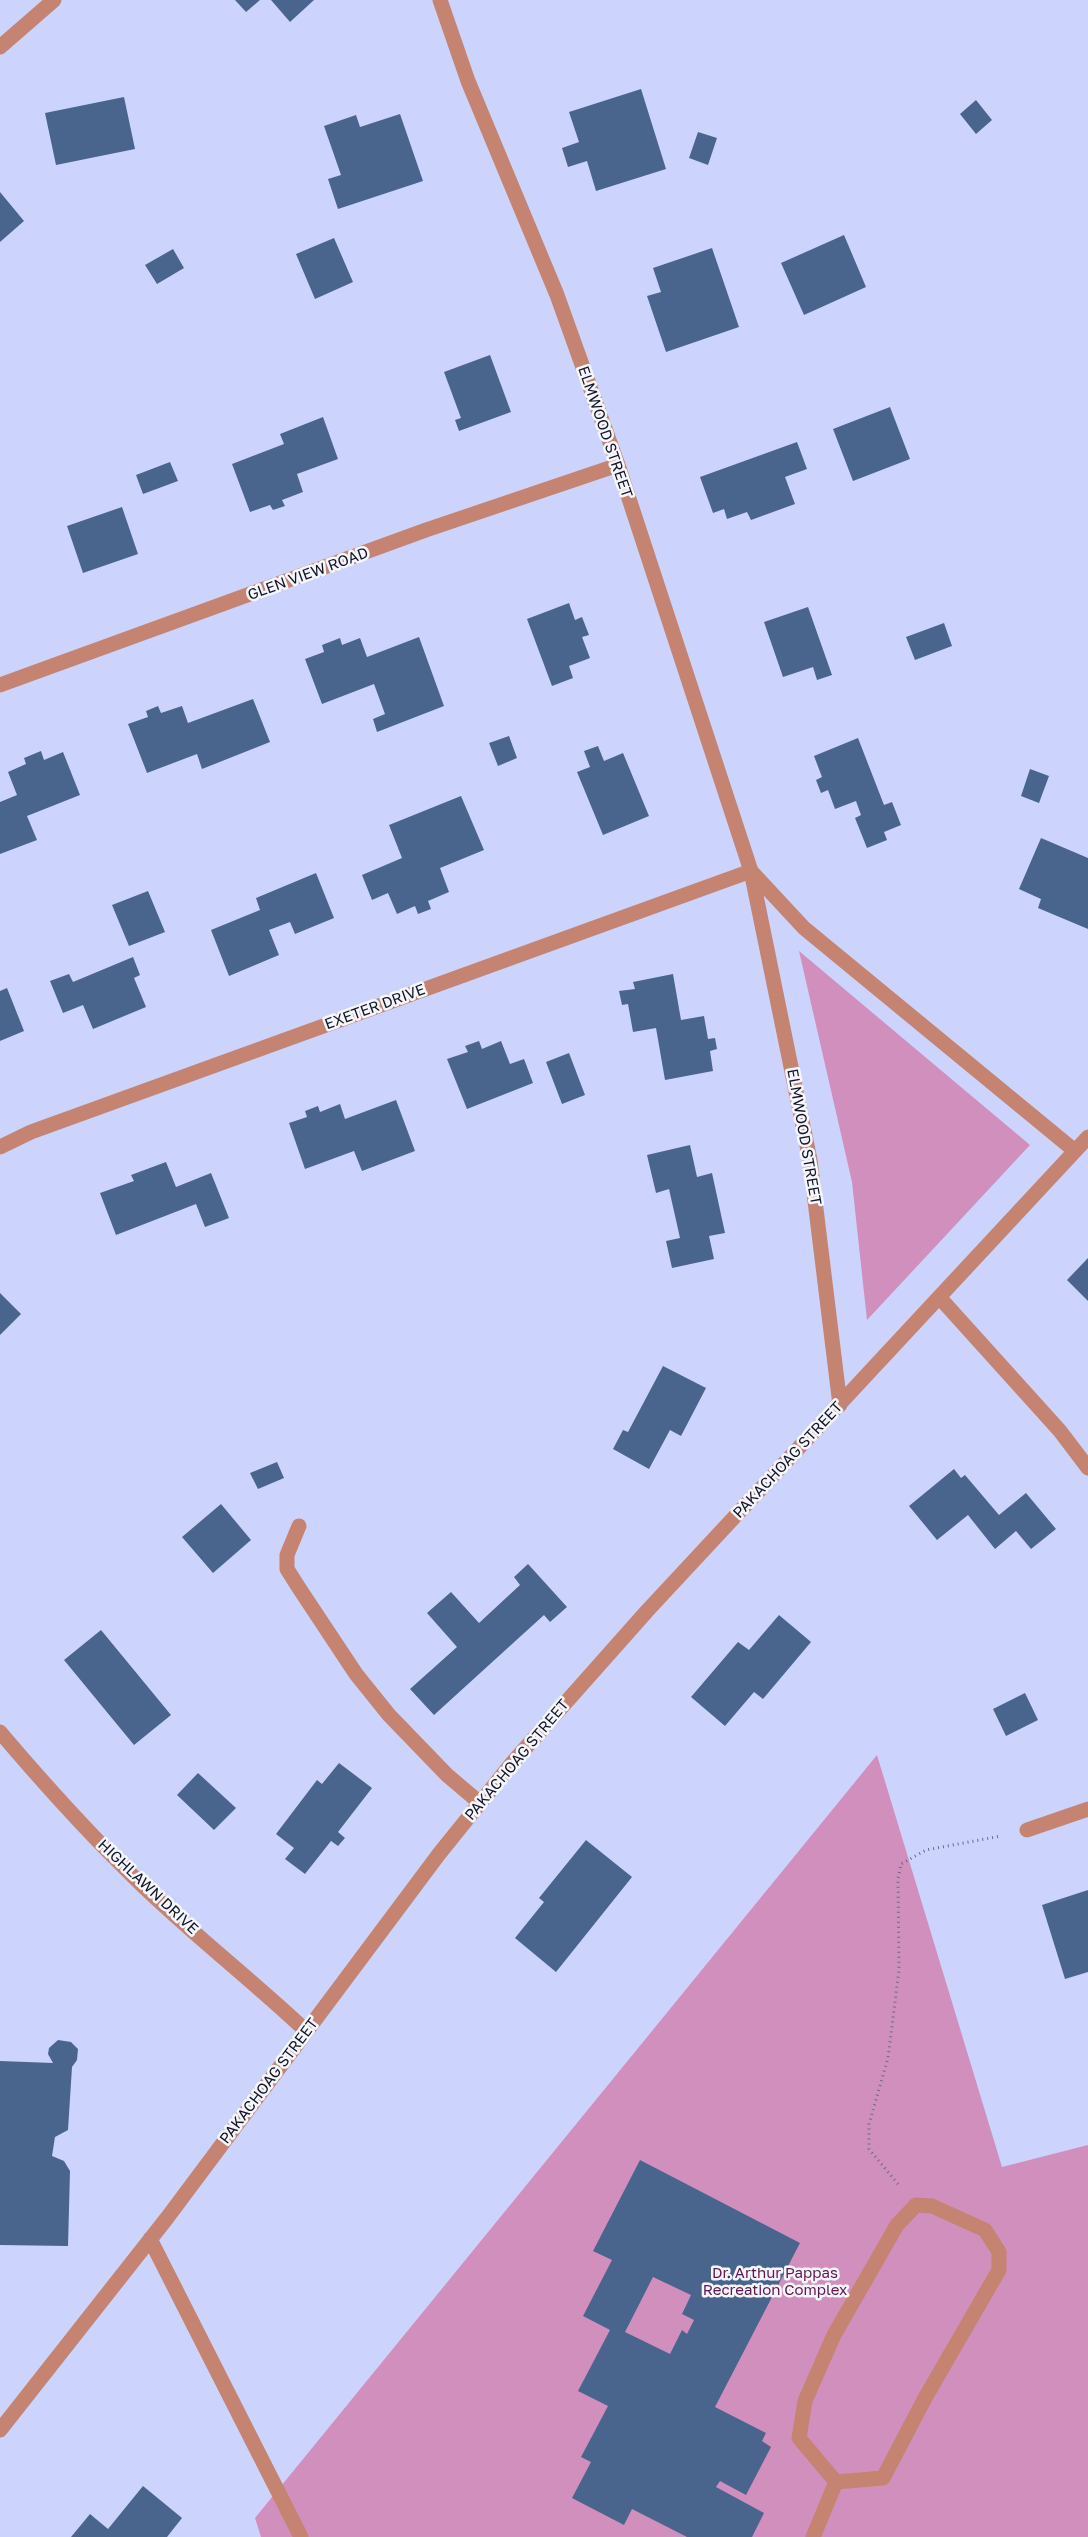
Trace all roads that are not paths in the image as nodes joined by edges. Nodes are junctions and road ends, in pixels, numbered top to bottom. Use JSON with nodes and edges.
{"nodes":[{"id":1,"x":54,"y":0,"type":"edge"},
{"id":2,"x":440,"y":0,"type":"edge"},
{"id":3,"x":0,"y":48,"type":"edge"},
{"id":4,"x":618,"y":465,"type":"junction"},
{"id":5,"x":0,"y":685,"type":"edge"},
{"id":6,"x":751,"y":871,"type":"junction"},
{"id":7,"x":1088,"y":1137,"type":"edge"},
{"id":8,"x":0,"y":1147,"type":"edge"},
{"id":9,"x":1075,"y":1151,"type":"junction"},
{"id":10,"x":940,"y":1298,"type":"junction"},
{"id":11,"x":840,"y":1405,"type":"junction"},
{"id":12,"x":1088,"y":1468,"type":"edge"},
{"id":13,"x":299,"y":1526,"type":"dead end"},
{"id":14,"x":0,"y":1732,"type":"edge"},
{"id":15,"x":480,"y":1802,"type":"junction"},
{"id":16,"x":1088,"y":1809,"type":"edge"},
{"id":17,"x":1027,"y":1830,"type":"road end"},
{"id":18,"x":306,"y":2031,"type":"junction"},
{"id":19,"x":150,"y":2239,"type":"junction"},
{"id":20,"x":0,"y":2430,"type":"edge"},
{"id":21,"x":836,"y":2482,"type":"junction"},
{"id":22,"x":301,"y":2537,"type":"edge"},
{"id":23,"x":813,"y":2537,"type":"edge"}],
"edges":[{"from":1,"to":3,"type":"street"},
{"from":2,"to":4,"type":"street","name":"ELMWOOD STREET"},
{"from":4,"to":5,"type":"street","name":"GLEN VIEW ROAD"},
{"from":4,"to":6,"type":"street","name":"ELMWOOD STREET"},
{"from":6,"to":8,"type":"street","name":"EXETER DRIVE"},
{"from":6,"to":9,"type":"street","name":"ELMWOOD STREET"},
{"from":6,"to":11,"type":"street","name":"ELMWOOD STREET"},
{"from":7,"to":9,"type":"street","name":"PAKACHOAG STREET"},
{"from":9,"to":10,"type":"street","name":"PAKACHOAG STREET"},
{"from":10,"to":11,"type":"street","name":"PAKACHOAG STREET"},
{"from":10,"to":12,"type":"street"},
{"from":11,"to":15,"type":"street","name":"PAKACHOAG STREET"},
{"from":13,"to":15,"type":"street"},
{"from":14,"to":18,"type":"street","name":"HIGHLAWN DRIVE"},
{"from":15,"to":18,"type":"street","name":"PAKACHOAG STREET"},
{"from":16,"to":17,"type":"street"},
{"from":18,"to":19,"type":"street","name":"PAKACHOAG STREET"},
{"from":19,"to":20,"type":"street","name":"PAKACHOAG STREET"},
{"from":19,"to":22,"type":"street"},
{"from":21,"to":21,"type":"street"},
{"from":21,"to":23,"type":"street"}]}
